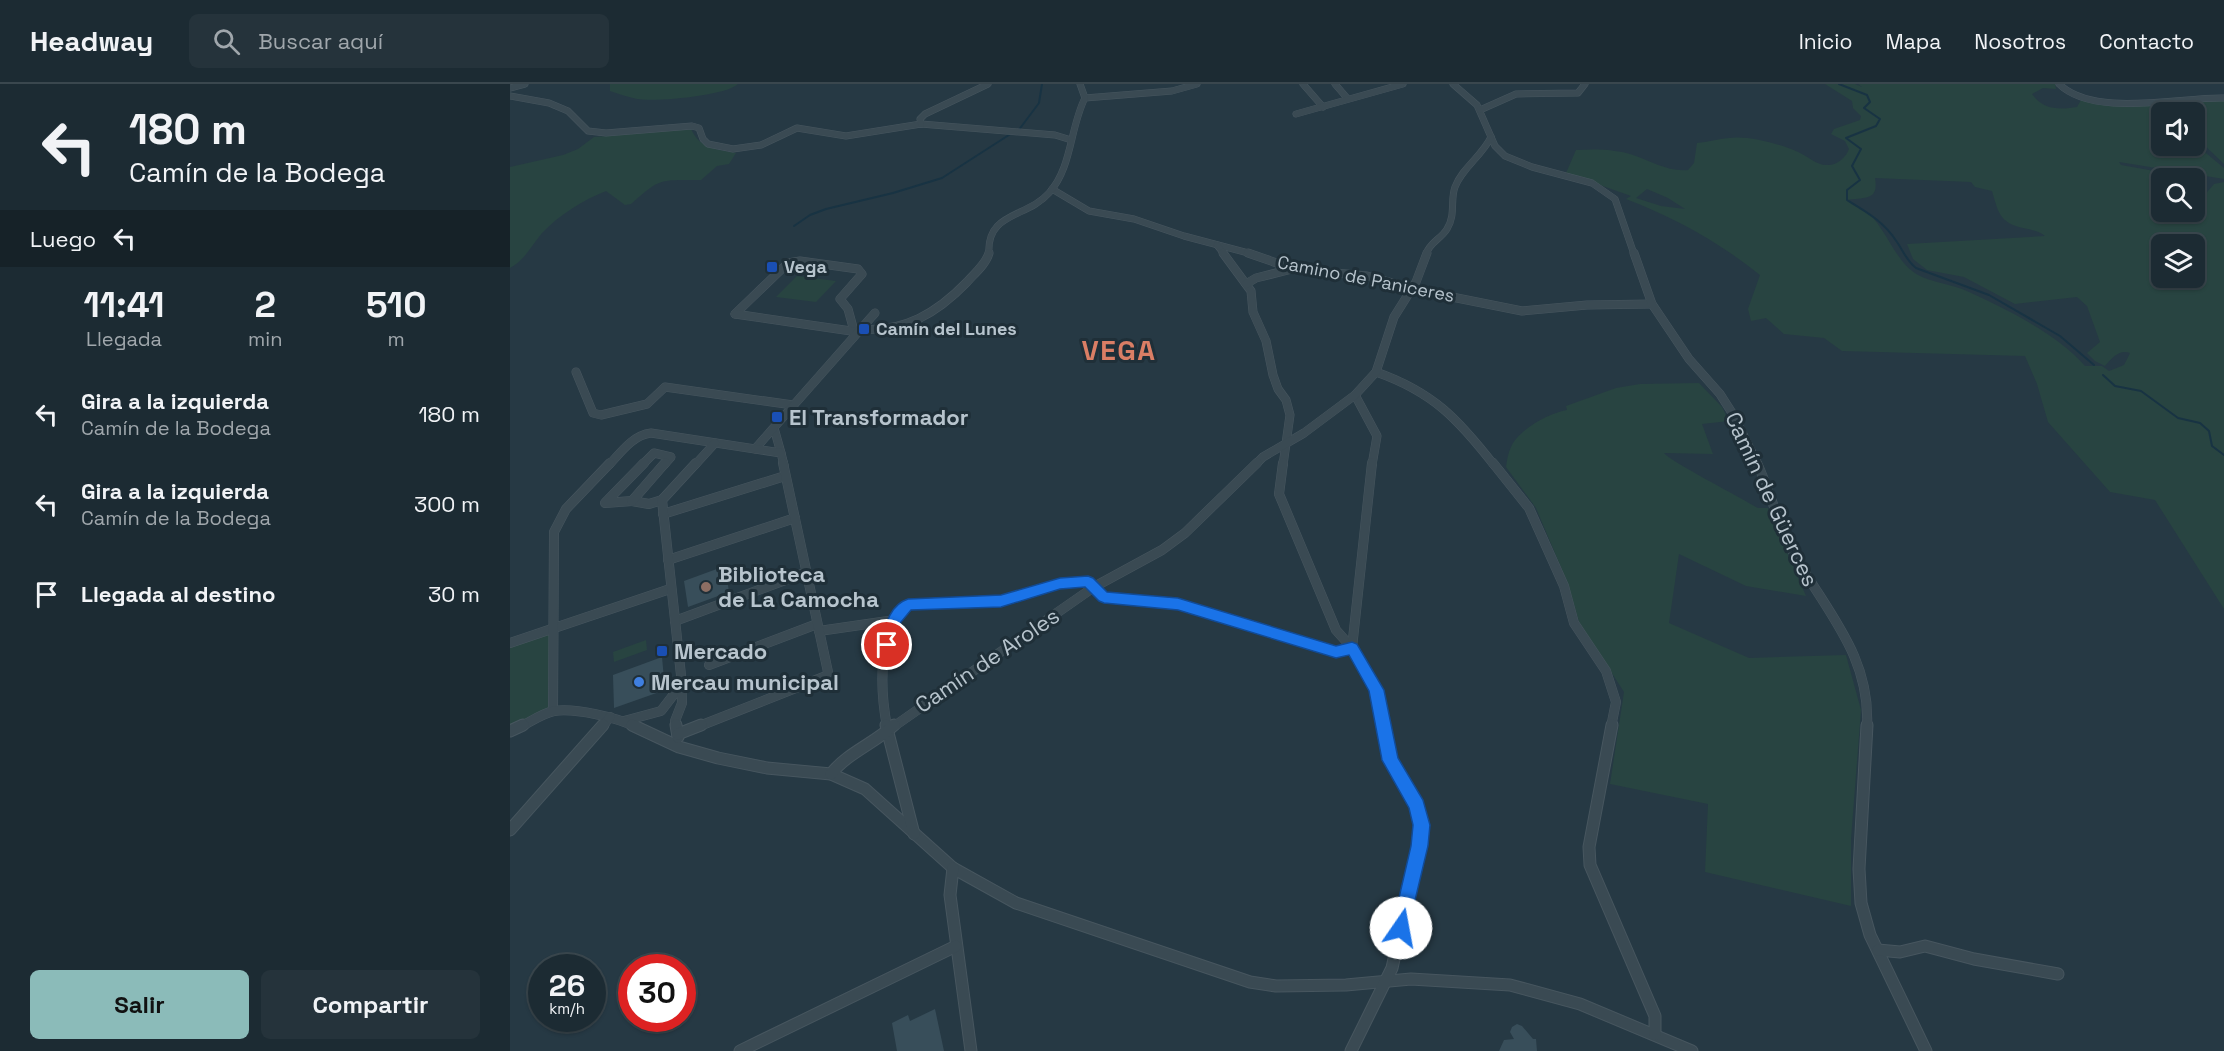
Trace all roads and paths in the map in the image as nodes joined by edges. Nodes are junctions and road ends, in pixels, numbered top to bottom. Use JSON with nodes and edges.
{"nodes":[{"id":1,"x":525,"y":84,"type":"edge"},
{"id":2,"x":988,"y":84,"type":"edge"},
{"id":3,"x":1080,"y":84,"type":"edge"},
{"id":4,"x":1197,"y":84,"type":"edge"},
{"id":5,"x":1304,"y":84,"type":"edge"},
{"id":6,"x":1335,"y":84,"type":"edge"},
{"id":7,"x":1364,"y":84,"type":"edge"},
{"id":8,"x":1403,"y":84,"type":"edge"},
{"id":9,"x":1452,"y":84,"type":"edge"},
{"id":10,"x":1585,"y":84,"type":"edge"},
{"id":11,"x":2059,"y":84,"type":"edge"},
{"id":12,"x":510,"y":88,"type":"edge"},
{"id":13,"x":1371,"y":91,"type":"dead end"},
{"id":14,"x":510,"y":96,"type":"edge"},
{"id":15,"x":1084,"y":98,"type":"junction"},
{"id":16,"x":1347,"y":98,"type":"dead end"},
{"id":17,"x":2224,"y":98,"type":"edge"},
{"id":18,"x":1323,"y":107,"type":"junction"},
{"id":19,"x":1480,"y":110,"type":"junction"},
{"id":20,"x":1296,"y":114,"type":"dead end"},
{"id":21,"x":921,"y":124,"type":"junction"},
{"id":22,"x":1491,"y":137,"type":"junction"},
{"id":23,"x":1068,"y":140,"type":"junction"},
{"id":24,"x":1491,"y":154,"type":"junction"},
{"id":25,"x":1052,"y":189,"type":"junction"},
{"id":26,"x":1217,"y":245,"type":"junction"},
{"id":27,"x":1294,"y":269,"type":"junction"},
{"id":28,"x":1246,"y":284,"type":"junction"},
{"id":29,"x":1413,"y":288,"type":"junction"},
{"id":30,"x":1652,"y":304,"type":"junction"},
{"id":31,"x":875,"y":313,"type":"dead end"},
{"id":32,"x":857,"y":331,"type":"junction"},
{"id":33,"x":576,"y":372,"type":"dead end"},
{"id":34,"x":1376,"y":372,"type":"junction"},
{"id":35,"x":1355,"y":395,"type":"junction"},
{"id":36,"x":793,"y":405,"type":"junction"},
{"id":37,"x":774,"y":428,"type":"junction"},
{"id":38,"x":715,"y":443,"type":"junction"},
{"id":39,"x":1285,"y":445,"type":"junction"},
{"id":40,"x":755,"y":449,"type":"junction"},
{"id":41,"x":781,"y":453,"type":"junction"},
{"id":42,"x":785,"y":476,"type":"junction"},
{"id":43,"x":662,"y":500,"type":"junction"},
{"id":44,"x":632,"y":501,"type":"junction"},
{"id":45,"x":663,"y":514,"type":"junction"},
{"id":46,"x":795,"y":518,"type":"junction"},
{"id":47,"x":668,"y":560,"type":"junction"},
{"id":48,"x":807,"y":572,"type":"junction"},
{"id":49,"x":1094,"y":587,"type":"junction"},
{"id":50,"x":670,"y":589,"type":"junction"},
{"id":51,"x":895,"y":620,"type":"junction"},
{"id":52,"x":675,"y":621,"type":"junction"},
{"id":53,"x":818,"y":627,"type":"junction"},
{"id":54,"x":552,"y":629,"type":"junction"},
{"id":55,"x":510,"y":643,"type":"edge"},
{"id":56,"x":1352,"y":648,"type":"junction"},
{"id":57,"x":709,"y":665,"type":"dead end"},
{"id":58,"x":681,"y":685,"type":"junction"},
{"id":59,"x":553,"y":711,"type":"junction"},
{"id":60,"x":657,"y":713,"type":"junction"},
{"id":61,"x":610,"y":717,"type":"junction"},
{"id":62,"x":675,"y":718,"type":"junction"},
{"id":63,"x":624,"y":721,"type":"junction"},
{"id":64,"x":510,"y":732,"type":"edge"},
{"id":65,"x":888,"y":732,"type":"junction"},
{"id":66,"x":654,"y":734,"type":"junction"},
{"id":67,"x":678,"y":734,"type":"junction"},
{"id":68,"x":679,"y":747,"type":"junction"},
{"id":69,"x":831,"y":774,"type":"junction"},
{"id":70,"x":510,"y":830,"type":"edge"},
{"id":71,"x":914,"y":834,"type":"junction"},
{"id":72,"x":953,"y":868,"type":"junction"},
{"id":73,"x":956,"y":946,"type":"junction"},
{"id":74,"x":1878,"y":950,"type":"junction"},
{"id":75,"x":2058,"y":974,"type":"dead end"},
{"id":76,"x":1388,"y":981,"type":"junction"},
{"id":77,"x":1655,"y":1034,"type":"junction"},
{"id":78,"x":740,"y":1051,"type":"edge"},
{"id":79,"x":971,"y":1051,"type":"edge"},
{"id":80,"x":1351,"y":1051,"type":"edge"},
{"id":81,"x":1692,"y":1051,"type":"edge"},
{"id":82,"x":1926,"y":1051,"type":"edge"}],
"edges":[{"from":1,"to":12,"type":"street"},
{"from":2,"to":21,"type":"street"},
{"from":3,"to":15,"type":"street"},
{"from":4,"to":15,"type":"street"},
{"from":5,"to":18,"type":"street"},
{"from":6,"to":16,"type":"street"},
{"from":7,"to":13,"type":"street"},
{"from":8,"to":18,"type":"street"},
{"from":9,"to":19,"type":"street"},
{"from":10,"to":19,"type":"street"},
{"from":11,"to":17,"type":"street"},
{"from":14,"to":21,"type":"street"},
{"from":15,"to":23,"type":"street"},
{"from":18,"to":20,"type":"street"},
{"from":19,"to":22,"type":"street"},
{"from":21,"to":23,"type":"street"},
{"from":22,"to":24,"type":"street","name":"Camín de Aroles"},
{"from":22,"to":24,"type":"street"},
{"from":23,"to":25,"type":"street"},
{"from":24,"to":29,"type":"street","name":"Camín de Aroles"},
{"from":24,"to":30,"type":"street","name":"Camín de Güerces"},
{"from":25,"to":26,"type":"street","name":"Camino de Paniceres"},
{"from":25,"to":32,"type":"street"},
{"from":26,"to":27,"type":"street","name":"Camino de Paniceres"},
{"from":26,"to":28,"type":"street"},
{"from":27,"to":28,"type":"street"},
{"from":27,"to":29,"type":"street","name":"Camino de Paniceres"},
{"from":28,"to":39,"type":"street"},
{"from":29,"to":30,"type":"street","name":"Camino de Paniceres"},
{"from":29,"to":34,"type":"street","name":"Camín de Aroles"},
{"from":30,"to":74,"type":"street","name":"Camín de Güerces"},
{"from":31,"to":32,"type":"street"},
{"from":32,"to":32,"type":"street"},
{"from":32,"to":36,"type":"street"},
{"from":33,"to":36,"type":"street"},
{"from":34,"to":35,"type":"street","name":"Camín de Aroles"},
{"from":34,"to":77,"type":"street"},
{"from":35,"to":39,"type":"street","name":"Camín de Aroles"},
{"from":35,"to":56,"type":"street"},
{"from":36,"to":37,"type":"street"},
{"from":37,"to":40,"type":"street"},
{"from":37,"to":41,"type":"street"},
{"from":38,"to":40,"type":"street"},
{"from":38,"to":43,"type":"street"},
{"from":38,"to":54,"type":"street"},
{"from":39,"to":49,"type":"street","name":"Camín de Aroles"},
{"from":39,"to":56,"type":"street"},
{"from":40,"to":41,"type":"street"},
{"from":41,"to":42,"type":"street"},
{"from":42,"to":45,"type":"street"},
{"from":42,"to":46,"type":"street"},
{"from":43,"to":44,"type":"street"},
{"from":43,"to":45,"type":"street"},
{"from":44,"to":44,"type":"street"},
{"from":45,"to":47,"type":"street"},
{"from":46,"to":47,"type":"street"},
{"from":46,"to":48,"type":"street"},
{"from":47,"to":50,"type":"street"},
{"from":48,"to":52,"type":"street"},
{"from":48,"to":53,"type":"street"},
{"from":49,"to":51,"type":"street"},
{"from":49,"to":56,"type":"street"},
{"from":49,"to":65,"type":"street","name":"Camín de Aroles"},
{"from":50,"to":52,"type":"street"},
{"from":50,"to":54,"type":"street"},
{"from":51,"to":53,"type":"street"},
{"from":51,"to":65,"type":"street"},
{"from":52,"to":58,"type":"street"},
{"from":53,"to":57,"type":"street"},
{"from":53,"to":67,"type":"street"},
{"from":54,"to":55,"type":"street"},
{"from":54,"to":59,"type":"street"},
{"from":56,"to":76,"type":"street"},
{"from":58,"to":60,"type":"street"},
{"from":58,"to":62,"type":"street"},
{"from":59,"to":61,"type":"street"},
{"from":59,"to":64,"type":"street"},
{"from":60,"to":62,"type":"street"},
{"from":60,"to":63,"type":"street"},
{"from":60,"to":66,"type":"street"},
{"from":61,"to":63,"type":"street"},
{"from":61,"to":70,"type":"street"},
{"from":62,"to":66,"type":"street"},
{"from":62,"to":67,"type":"street"},
{"from":63,"to":66,"type":"street"},
{"from":65,"to":69,"type":"street","name":"Camín de Aroles"},
{"from":65,"to":71,"type":"street"},
{"from":66,"to":68,"type":"street"},
{"from":67,"to":68,"type":"street"},
{"from":68,"to":69,"type":"street"},
{"from":69,"to":71,"type":"street"},
{"from":71,"to":72,"type":"street"},
{"from":72,"to":73,"type":"street"},
{"from":72,"to":76,"type":"street"},
{"from":73,"to":78,"type":"street"},
{"from":73,"to":79,"type":"street"},
{"from":74,"to":75,"type":"street"},
{"from":74,"to":82,"type":"street","name":"Camín de Güerces"},
{"from":76,"to":77,"type":"street"},
{"from":76,"to":80,"type":"street"},
{"from":77,"to":81,"type":"street"}]}
